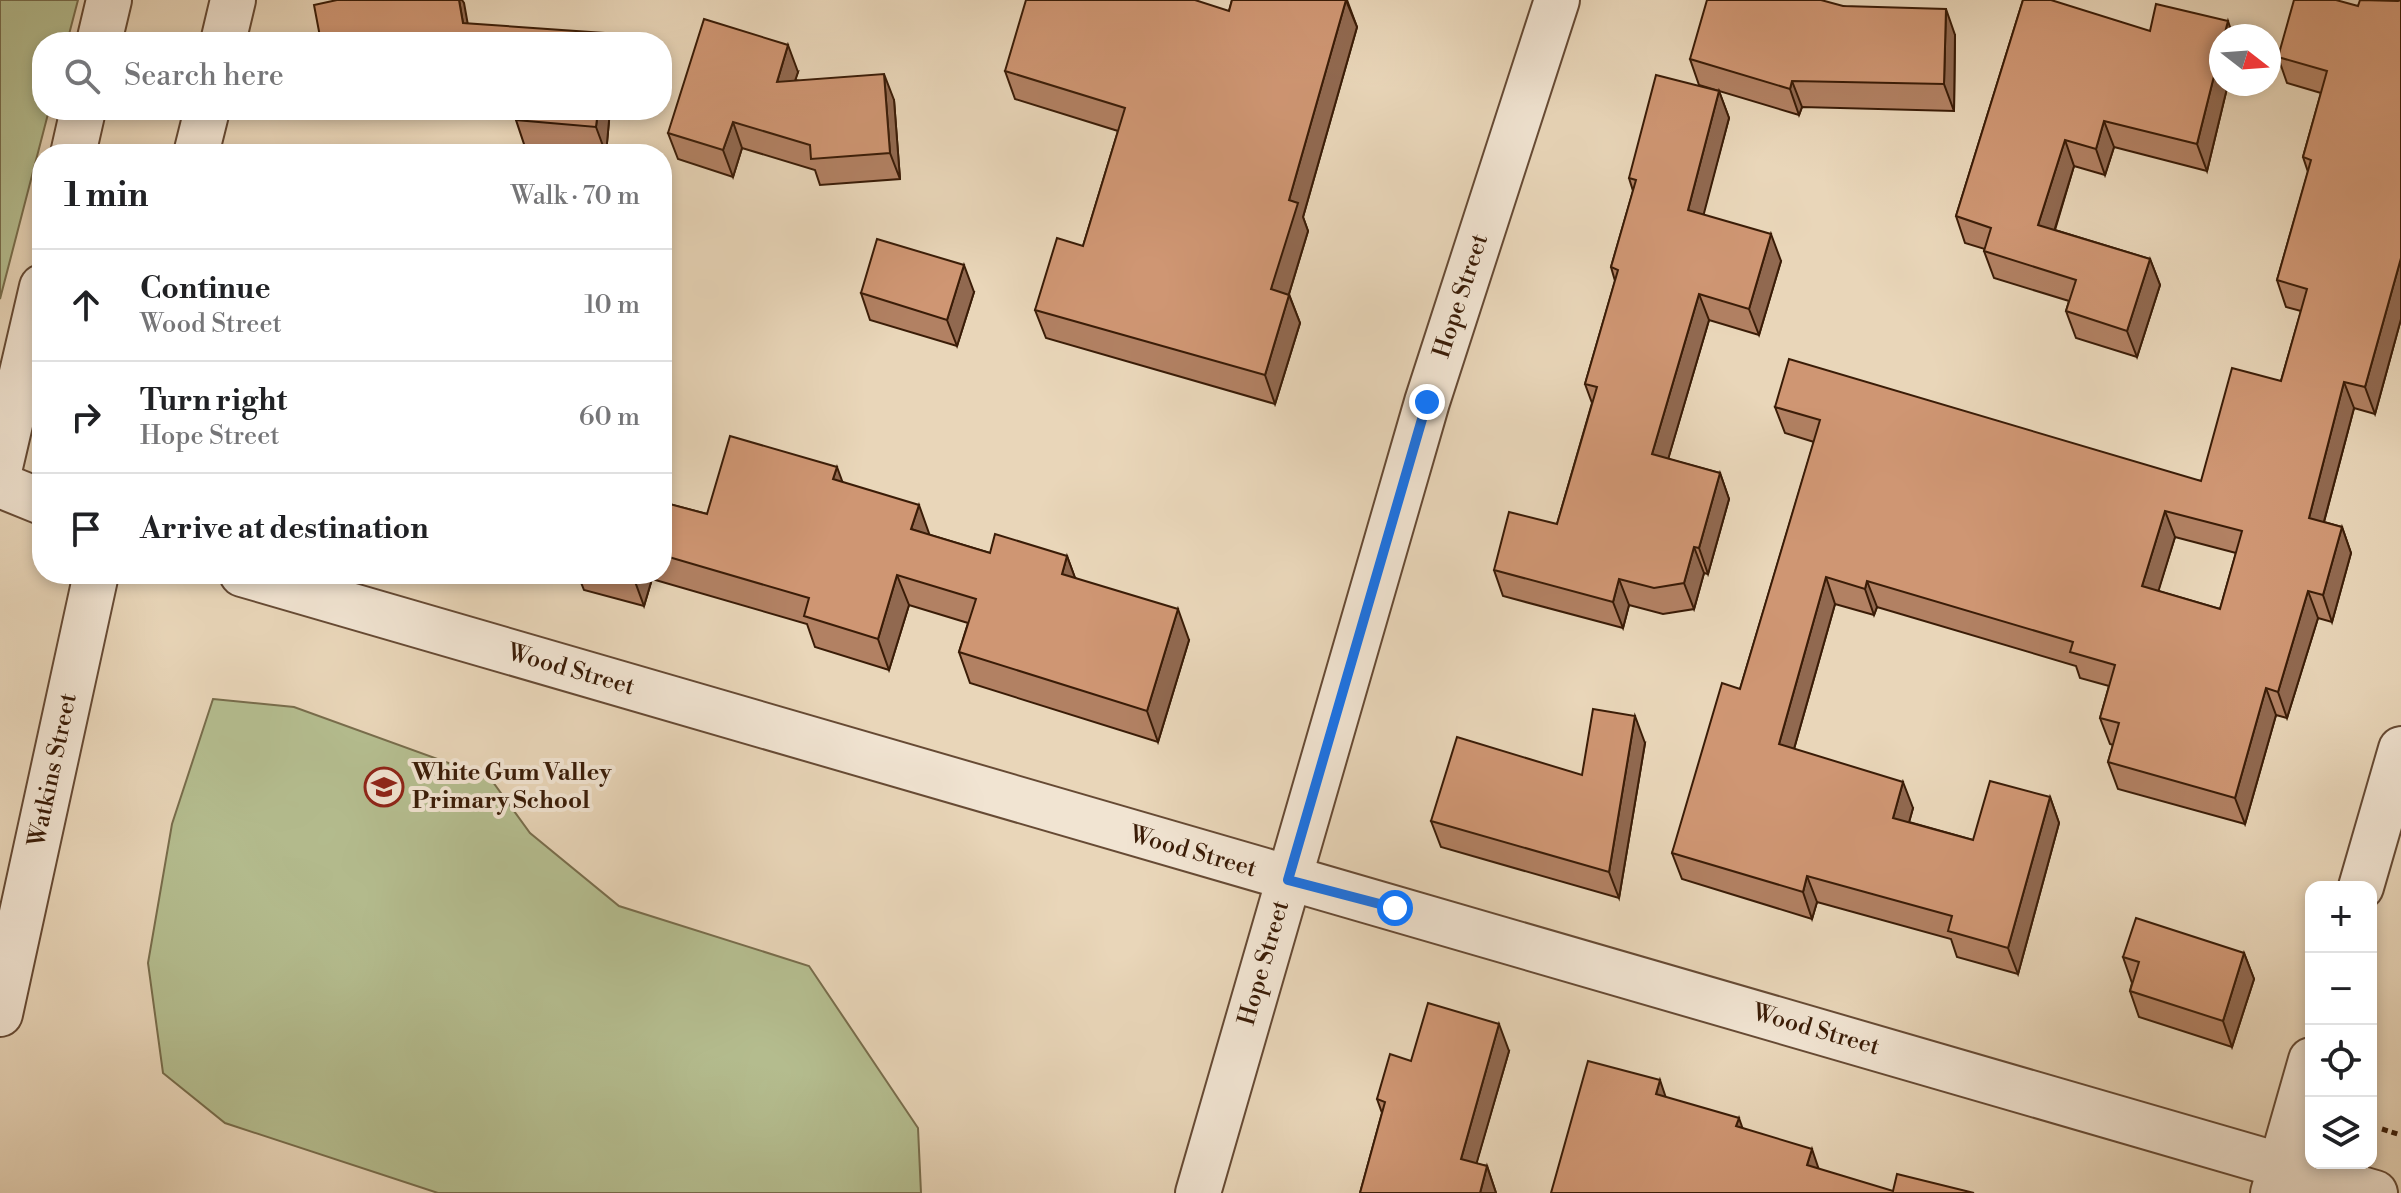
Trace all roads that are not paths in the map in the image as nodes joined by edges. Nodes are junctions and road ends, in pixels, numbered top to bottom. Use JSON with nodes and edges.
{"nodes":[{"id":1,"x":109,"y":0,"type":"edge"},
{"id":2,"x":233,"y":0,"type":"edge"},
{"id":3,"x":1557,"y":0,"type":"edge"},
{"id":4,"x":101,"y":32,"type":"edge"},
{"id":5,"x":225,"y":32,"type":"edge"},
{"id":6,"x":81,"y":120,"type":"edge"},
{"id":7,"x":204,"y":120,"type":"edge"},
{"id":8,"x":75,"y":144,"type":"edge"},
{"id":9,"x":198,"y":144,"type":"edge"},
{"id":10,"x":32,"y":330,"type":"edge"},
{"id":11,"x":0,"y":467,"type":"edge"},
{"id":12,"x":0,"y":485,"type":"edge"},
{"id":13,"x":32,"y":498,"type":"edge"},
{"id":14,"x":94,"y":584,"type":"edge"},
{"id":15,"x":276,"y":584,"type":"edge"},
{"id":16,"x":2401,"y":749,"type":"edge"},
{"id":17,"x":1288,"y":880,"type":"junction"},
{"id":18,"x":2363,"y":881,"type":"edge"},
{"id":19,"x":0,"y":1014,"type":"edge"},
{"id":20,"x":2305,"y":1081,"type":"edge"},
{"id":21,"x":2277,"y":1179,"type":"edge"},
{"id":22,"x":1198,"y":1193,"type":"edge"},
{"id":23,"x":2375,"y":1193,"type":"edge"}],
"edges":[{"from":1,"to":4,"type":"street"},
{"from":2,"to":5,"type":"street"},
{"from":3,"to":17,"type":"street","name":"Hope Street"},
{"from":6,"to":8,"type":"street"},
{"from":7,"to":9,"type":"street"},
{"from":10,"to":11,"type":"street"},
{"from":12,"to":13,"type":"street"},
{"from":14,"to":19,"type":"street","name":"Watkins Street"},
{"from":15,"to":17,"type":"street","name":"Wood Street"},
{"from":16,"to":18,"type":"street"},
{"from":17,"to":21,"type":"street","name":"Wood Street"},
{"from":17,"to":22,"type":"street","name":"Hope Street"},
{"from":20,"to":21,"type":"street"},
{"from":21,"to":23,"type":"street","name":"Wood Street"}]}
